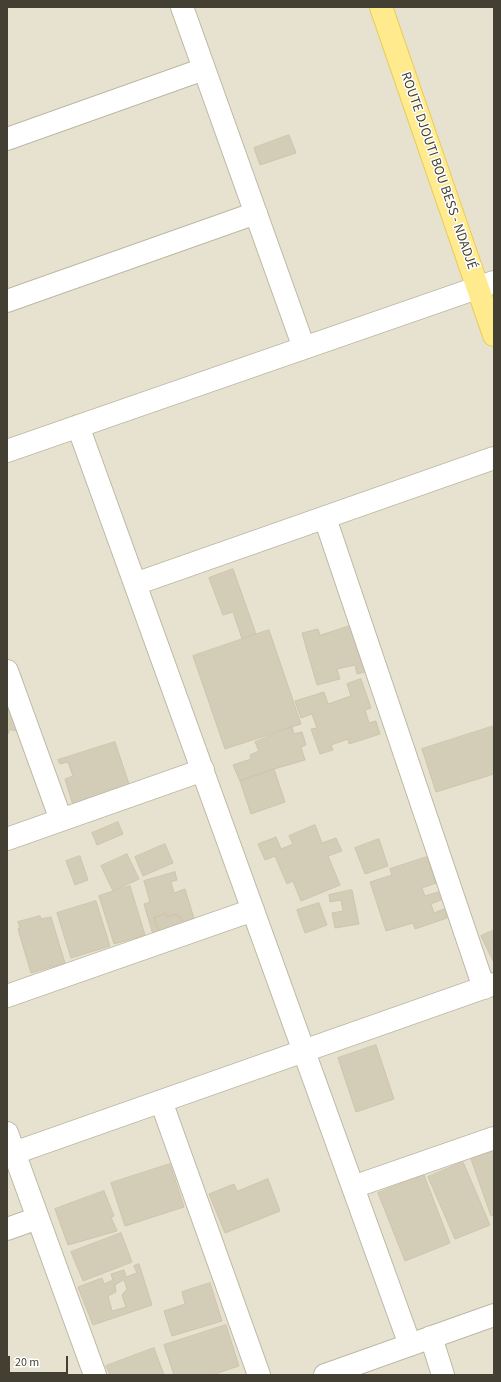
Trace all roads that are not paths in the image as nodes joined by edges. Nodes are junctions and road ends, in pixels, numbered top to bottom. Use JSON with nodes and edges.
{"nodes":[{"id":1,"x":182,"y":7,"type":"edge"},
{"id":2,"x":381,"y":7,"type":"edge"},
{"id":3,"x":204,"y":69,"type":"junction"},
{"id":4,"x":7,"y":138,"type":"edge"},
{"id":5,"x":256,"y":213,"type":"junction"},
{"id":6,"x":486,"y":285,"type":"edge"},
{"id":7,"x":7,"y":301,"type":"edge"},
{"id":8,"x":494,"y":335,"type":"edge"},
{"id":9,"x":304,"y":348,"type":"junction"},
{"id":10,"x":78,"y":426,"type":"junction"},
{"id":11,"x":7,"y":451,"type":"edge"},
{"id":12,"x":494,"y":458,"type":"edge"},
{"id":13,"x":325,"y":518,"type":"junction"},
{"id":14,"x":135,"y":584,"type":"junction"},
{"id":15,"x":7,"y":671,"type":"edge"},
{"id":16,"x":203,"y":770,"type":"junction"},
{"id":17,"x":61,"y":820,"type":"junction"},
{"id":18,"x":7,"y":839,"type":"edge"},
{"id":19,"x":253,"y":910,"type":"junction"},
{"id":20,"x":489,"y":986,"type":"edge"},
{"id":21,"x":7,"y":996,"type":"edge"},
{"id":22,"x":304,"y":1051,"type":"junction"},
{"id":23,"x":161,"y":1101,"type":"junction"},
{"id":24,"x":7,"y":1133,"type":"edge"},
{"id":25,"x":494,"y":1138,"type":"edge"},
{"id":26,"x":14,"y":1153,"type":"junction"},
{"id":27,"x":353,"y":1187,"type":"junction"},
{"id":28,"x":38,"y":1218,"type":"junction"},
{"id":29,"x":7,"y":1229,"type":"edge"},
{"id":30,"x":494,"y":1315,"type":"edge"},
{"id":31,"x":431,"y":1337,"type":"junction"},
{"id":32,"x":410,"y":1345,"type":"junction"},
{"id":33,"x":95,"y":1375,"type":"edge"},
{"id":34,"x":259,"y":1375,"type":"edge"},
{"id":35,"x":325,"y":1375,"type":"edge"},
{"id":36,"x":443,"y":1375,"type":"edge"}],
"edges":[{"from":1,"to":3,"type":"street"},
{"from":2,"to":6,"type":"main road","name":"ROUTE DJOUTI BOU BESS - NDADJÉ"},
{"from":3,"to":4,"type":"street"},
{"from":3,"to":5,"type":"street"},
{"from":5,"to":7,"type":"street"},
{"from":5,"to":9,"type":"street"},
{"from":6,"to":8,"type":"main road","name":"ROUTE DJOUTI BOU BESS - NDADJÉ"},
{"from":6,"to":9,"type":"street"},
{"from":9,"to":10,"type":"street"},
{"from":10,"to":11,"type":"street"},
{"from":10,"to":14,"type":"street"},
{"from":12,"to":13,"type":"street"},
{"from":13,"to":14,"type":"street"},
{"from":13,"to":20,"type":"street"},
{"from":14,"to":16,"type":"street"},
{"from":15,"to":17,"type":"street"},
{"from":16,"to":17,"type":"street"},
{"from":16,"to":19,"type":"street"},
{"from":17,"to":18,"type":"street"},
{"from":19,"to":21,"type":"street"},
{"from":19,"to":22,"type":"street"},
{"from":20,"to":22,"type":"street"},
{"from":22,"to":23,"type":"street"},
{"from":22,"to":27,"type":"street"},
{"from":23,"to":26,"type":"street"},
{"from":23,"to":34,"type":"street"},
{"from":24,"to":26,"type":"street"},
{"from":25,"to":27,"type":"street"},
{"from":26,"to":28,"type":"street"},
{"from":27,"to":32,"type":"street"},
{"from":28,"to":29,"type":"street"},
{"from":28,"to":33,"type":"street"},
{"from":30,"to":31,"type":"street"},
{"from":31,"to":32,"type":"street"},
{"from":31,"to":36,"type":"street"},
{"from":32,"to":35,"type":"street"}]}
